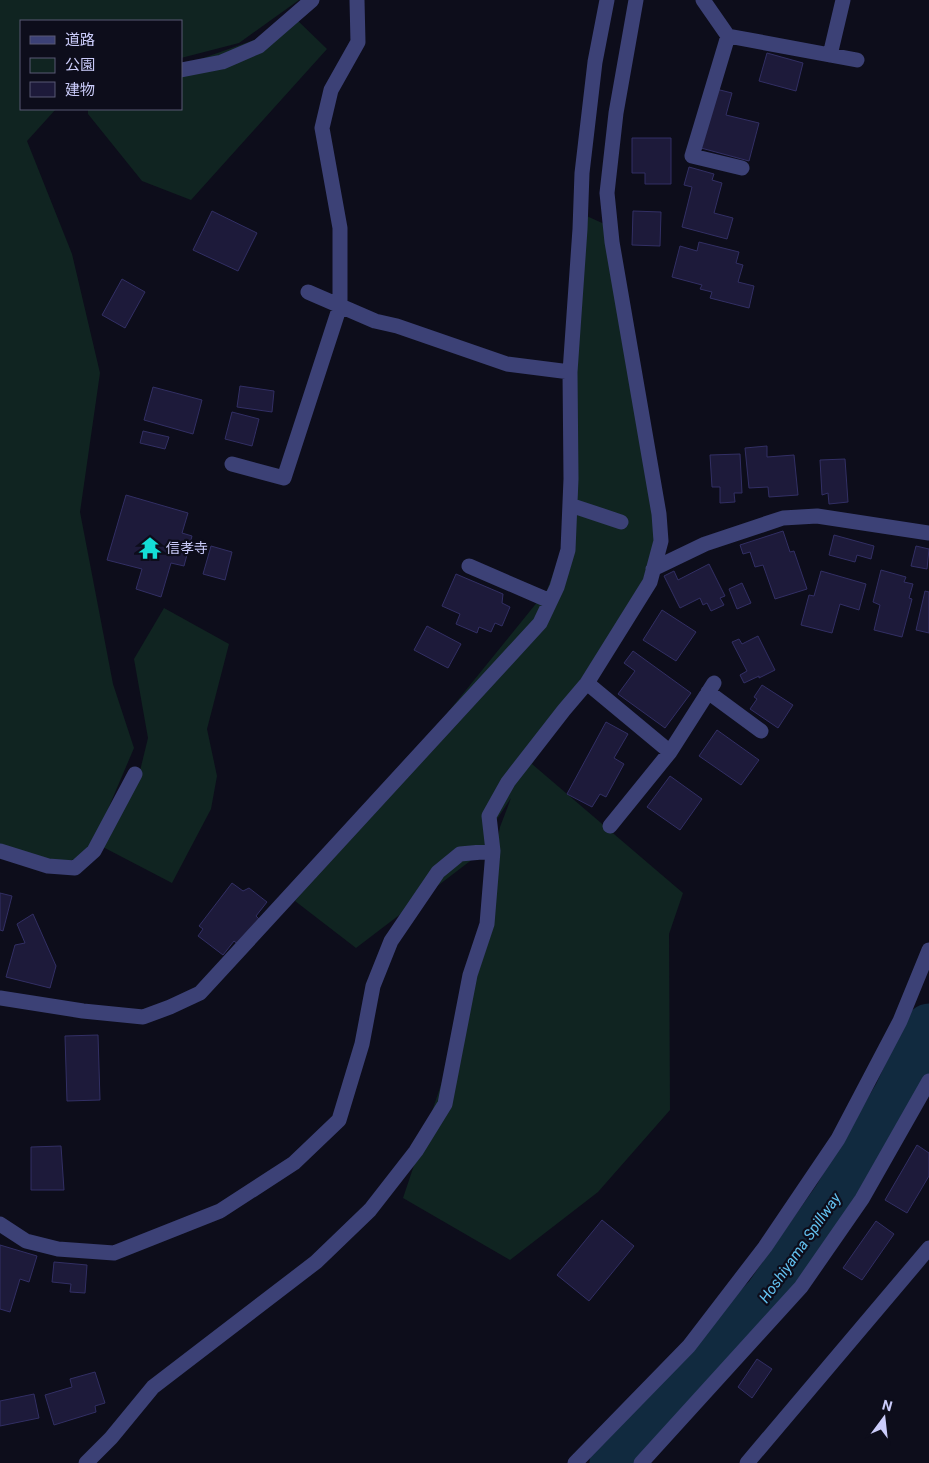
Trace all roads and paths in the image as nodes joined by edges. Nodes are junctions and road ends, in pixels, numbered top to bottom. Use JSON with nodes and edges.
{"nodes":[{"id":1,"x":312,"y":0,"type":"edge"},
{"id":2,"x":357,"y":0,"type":"edge"},
{"id":3,"x":607,"y":0,"type":"edge"},
{"id":4,"x":636,"y":0,"type":"edge"},
{"id":5,"x":703,"y":0,"type":"edge"},
{"id":6,"x":843,"y":0,"type":"edge"},
{"id":7,"x":728,"y":36,"type":"junction"},
{"id":8,"x":830,"y":55,"type":"junction"},
{"id":9,"x":857,"y":60,"type":"dead end"},
{"id":10,"x":182,"y":70,"type":"edge"},
{"id":11,"x":742,"y":168,"type":"dead end"},
{"id":12,"x":308,"y":292,"type":"dead end"},
{"id":13,"x":340,"y":306,"type":"junction"},
{"id":14,"x":570,"y":372,"type":"junction"},
{"id":15,"x":232,"y":464,"type":"dead end"},
{"id":16,"x":570,"y":505,"type":"junction"},
{"id":17,"x":621,"y":522,"type":"dead end"},
{"id":18,"x":929,"y":533,"type":"edge"},
{"id":19,"x":469,"y":566,"type":"dead end"},
{"id":20,"x":653,"y":569,"type":"junction"},
{"id":21,"x":550,"y":601,"type":"junction"},
{"id":22,"x":587,"y":683,"type":"junction"},
{"id":23,"x":761,"y":731,"type":"dead end"},
{"id":24,"x":670,"y":752,"type":"junction"},
{"id":25,"x":135,"y":774,"type":"dead end"},
{"id":26,"x":610,"y":826,"type":"dead end"},
{"id":27,"x":0,"y":851,"type":"edge"},
{"id":28,"x":494,"y":851,"type":"junction"},
{"id":29,"x":929,"y":950,"type":"edge"},
{"id":30,"x":0,"y":998,"type":"edge"},
{"id":31,"x":929,"y":1081,"type":"edge"},
{"id":32,"x":0,"y":1224,"type":"edge"},
{"id":33,"x":929,"y":1248,"type":"edge"},
{"id":34,"x":86,"y":1463,"type":"edge"},
{"id":35,"x":575,"y":1463,"type":"edge"},
{"id":36,"x":641,"y":1463,"type":"edge"},
{"id":37,"x":747,"y":1463,"type":"edge"}],
"edges":[{"from":1,"to":10,"type":"street"},
{"from":2,"to":13,"type":"street"},
{"from":3,"to":14,"type":"street"},
{"from":4,"to":20,"type":"street"},
{"from":5,"to":7,"type":"street"},
{"from":6,"to":8,"type":"street"},
{"from":7,"to":8,"type":"street"},
{"from":7,"to":11,"type":"street"},
{"from":8,"to":9,"type":"street"},
{"from":12,"to":13,"type":"street"},
{"from":13,"to":14,"type":"street"},
{"from":13,"to":15,"type":"street"},
{"from":14,"to":16,"type":"street"},
{"from":16,"to":17,"type":"street"},
{"from":16,"to":21,"type":"street"},
{"from":18,"to":20,"type":"street"},
{"from":19,"to":21,"type":"street"},
{"from":20,"to":22,"type":"street"},
{"from":21,"to":30,"type":"street"},
{"from":22,"to":24,"type":"street"},
{"from":22,"to":28,"type":"street"},
{"from":23,"to":24,"type":"street"},
{"from":24,"to":26,"type":"street"},
{"from":25,"to":27,"type":"street"},
{"from":28,"to":32,"type":"street"},
{"from":28,"to":34,"type":"street"},
{"from":29,"to":35,"type":"street"},
{"from":31,"to":36,"type":"street"},
{"from":33,"to":37,"type":"street"}]}
